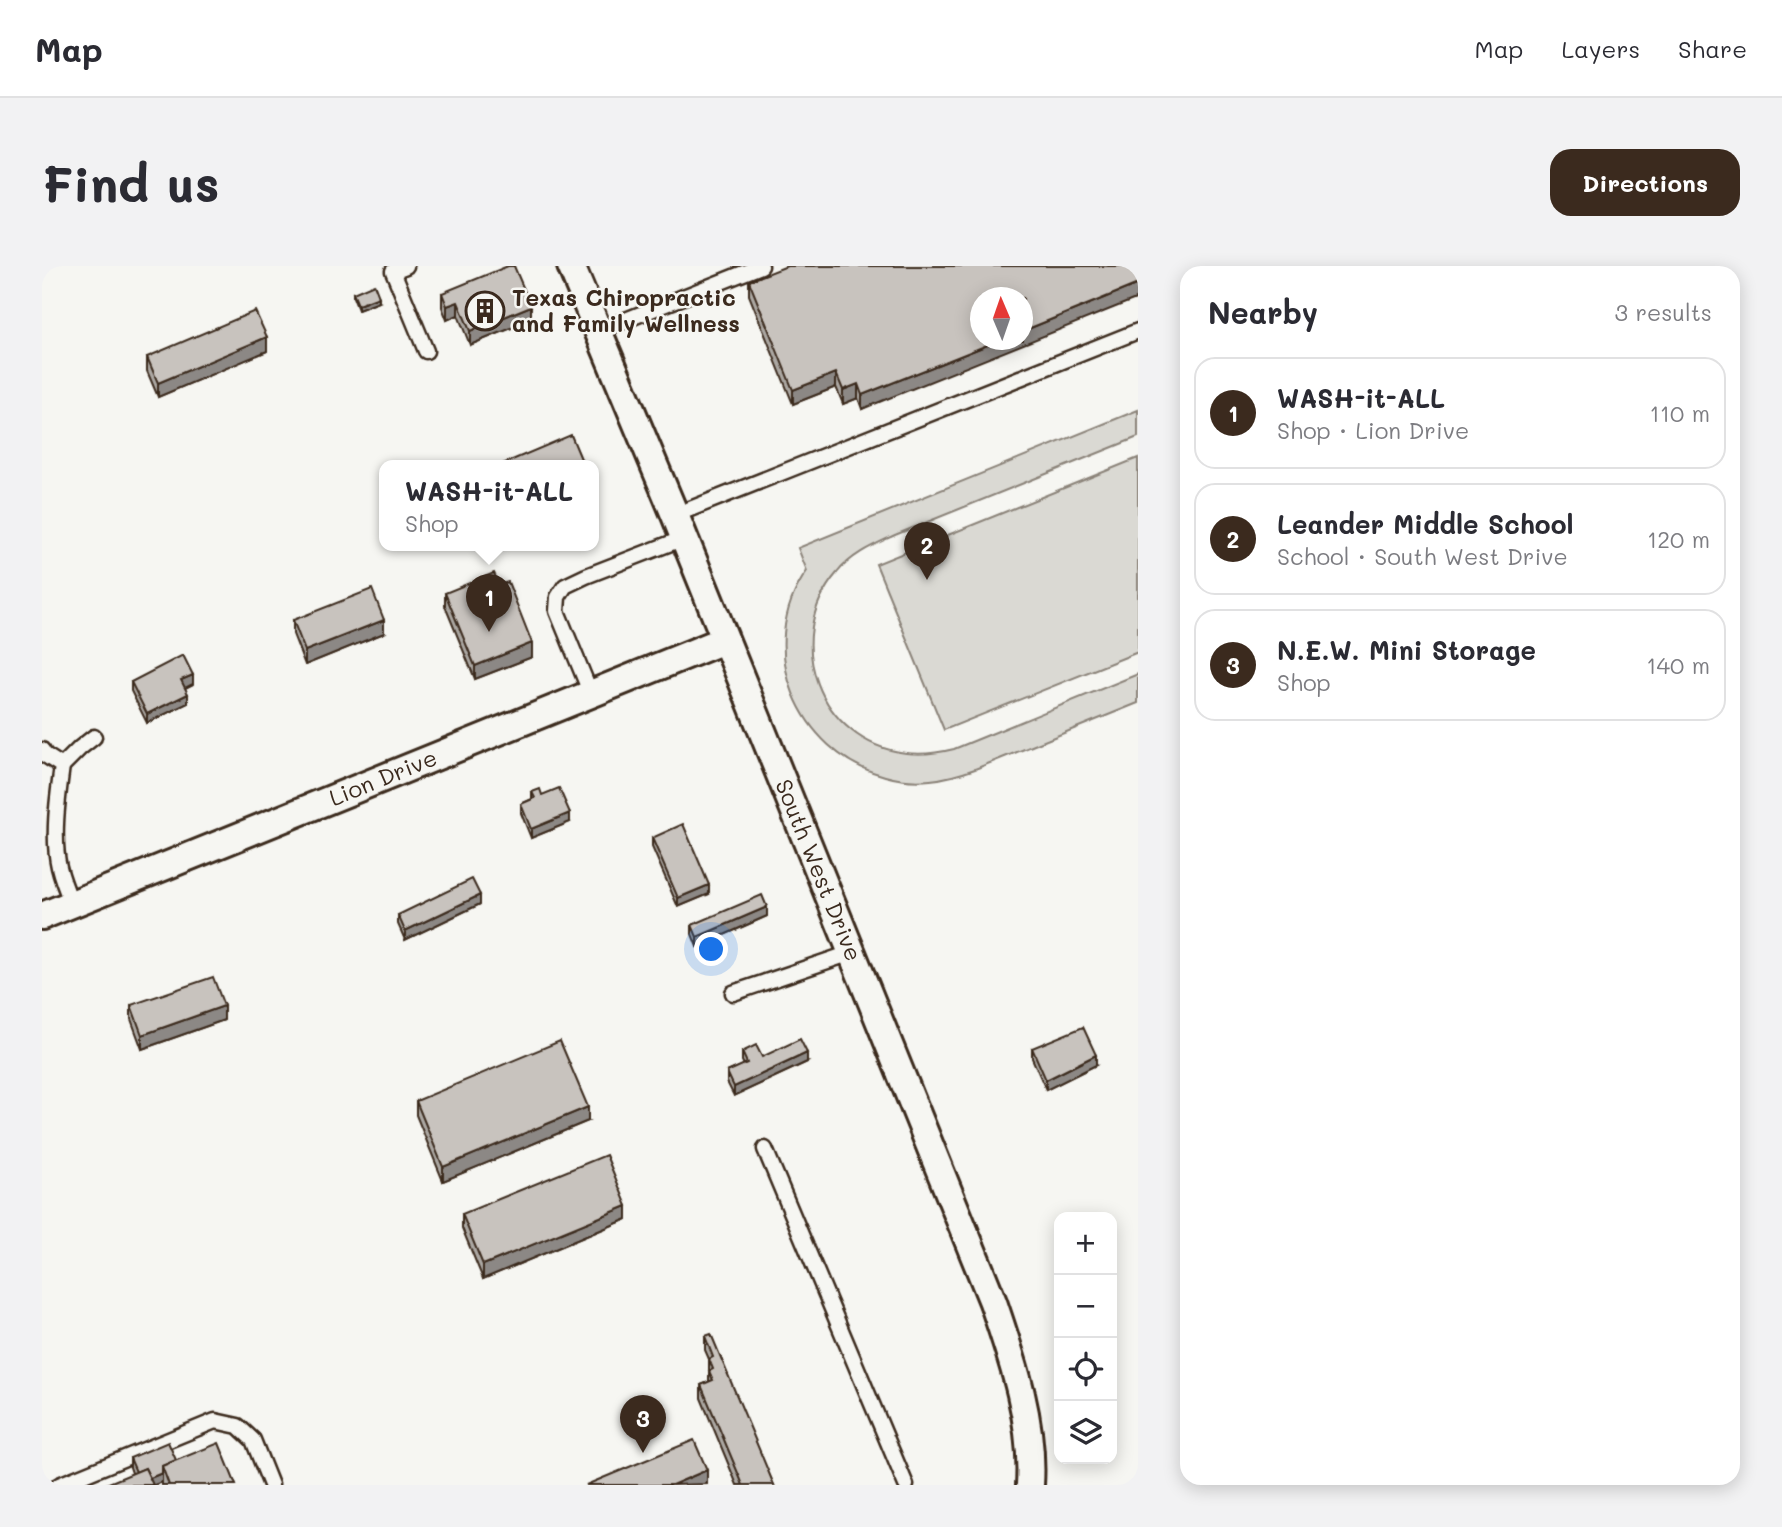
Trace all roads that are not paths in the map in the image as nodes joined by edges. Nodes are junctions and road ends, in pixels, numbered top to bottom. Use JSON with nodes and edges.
{"nodes":[{"id":1,"x":406,"y":266,"type":"edge"},
{"id":2,"x":571,"y":266,"type":"edge"},
{"id":3,"x":761,"y":266,"type":"edge"},
{"id":4,"x":598,"y":331,"type":"junction"},
{"id":5,"x":1138,"y":331,"type":"edge"},
{"id":6,"x":426,"y":351,"type":"dead end"},
{"id":7,"x":679,"y":527,"type":"junction"},
{"id":8,"x":724,"y":640,"type":"junction"},
{"id":9,"x":591,"y":694,"type":"junction"},
{"id":10,"x":94,"y":737,"type":"dead end"},
{"id":11,"x":42,"y":750,"type":"edge"},
{"id":12,"x":62,"y":766,"type":"junction"},
{"id":13,"x":72,"y":904,"type":"junction"},
{"id":14,"x":42,"y":916,"type":"edge"},
{"id":15,"x":851,"y":953,"type":"junction"},
{"id":16,"x":733,"y":993,"type":"dead end"},
{"id":17,"x":765,"y":1149,"type":"dead end"},
{"id":18,"x":59,"y":1485,"type":"edge"},
{"id":19,"x":271,"y":1485,"type":"edge"},
{"id":20,"x":906,"y":1485,"type":"edge"},
{"id":21,"x":1030,"y":1485,"type":"edge"}],
"edges":[{"from":1,"to":6,"type":"lane"},
{"from":2,"to":4,"type":"street","name":"South West Drive"},
{"from":3,"to":4,"type":"lane"},
{"from":4,"to":7,"type":"street","name":"South West Drive"},
{"from":5,"to":7,"type":"lane"},
{"from":7,"to":8,"type":"street","name":"South West Drive"},
{"from":7,"to":9,"type":"lane"},
{"from":8,"to":9,"type":"street","name":"Lion Drive"},
{"from":8,"to":15,"type":"street","name":"South West Drive"},
{"from":9,"to":13,"type":"street","name":"Lion Drive"},
{"from":10,"to":12,"type":"lane"},
{"from":11,"to":12,"type":"lane"},
{"from":12,"to":13,"type":"lane"},
{"from":13,"to":14,"type":"street","name":"Lion Drive"},
{"from":15,"to":16,"type":"lane"},
{"from":15,"to":21,"type":"street","name":"South West Drive"},
{"from":17,"to":20,"type":"lane"},
{"from":18,"to":19,"type":"lane"}]}
